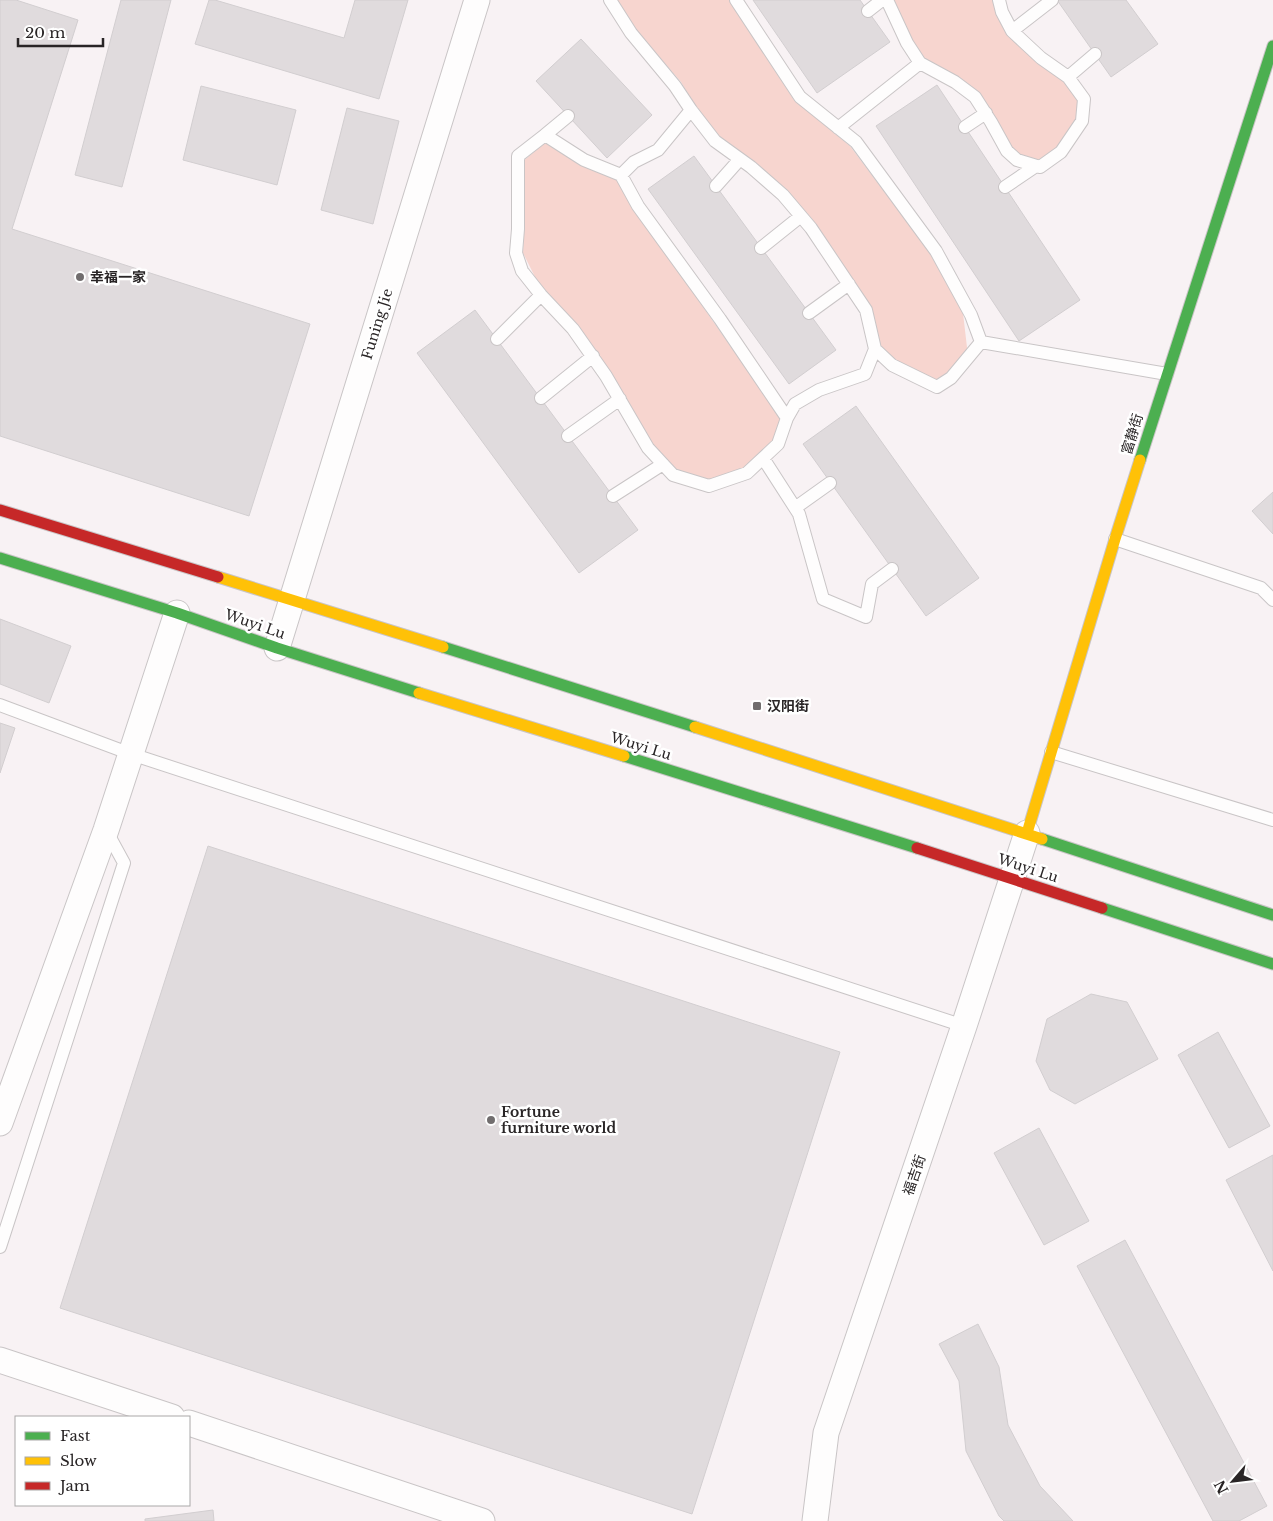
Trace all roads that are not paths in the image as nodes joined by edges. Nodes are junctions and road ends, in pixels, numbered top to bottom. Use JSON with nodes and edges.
{"nodes":[{"id":1,"x":477,"y":0,"type":"edge"},
{"id":2,"x":610,"y":0,"type":"edge"},
{"id":3,"x":736,"y":0,"type":"edge"},
{"id":4,"x":882,"y":0,"type":"edge"},
{"id":5,"x":887,"y":0,"type":"edge"},
{"id":6,"x":998,"y":0,"type":"edge"},
{"id":7,"x":1052,"y":0,"type":"edge"},
{"id":8,"x":868,"y":11,"type":"dead end"},
{"id":9,"x":1012,"y":31,"type":"junction"},
{"id":10,"x":1273,"y":46,"type":"edge"},
{"id":11,"x":1095,"y":54,"type":"dead end"},
{"id":12,"x":920,"y":63,"type":"junction"},
{"id":13,"x":1068,"y":77,"type":"junction"},
{"id":14,"x":691,"y":110,"type":"junction"},
{"id":15,"x":986,"y":113,"type":"junction"},
{"id":16,"x":568,"y":116,"type":"dead end"},
{"id":17,"x":965,"y":127,"type":"dead end"},
{"id":18,"x":838,"y":128,"type":"junction"},
{"id":19,"x":544,"y":135,"type":"junction"},
{"id":20,"x":740,"y":159,"type":"junction"},
{"id":21,"x":1036,"y":166,"type":"junction"},
{"id":22,"x":621,"y":175,"type":"junction"},
{"id":23,"x":716,"y":186,"type":"dead end"},
{"id":24,"x":1005,"y":187,"type":"dead end"},
{"id":25,"x":801,"y":216,"type":"junction"},
{"id":26,"x":761,"y":248,"type":"dead end"},
{"id":27,"x":849,"y":284,"type":"junction"},
{"id":28,"x":541,"y":295,"type":"junction"},
{"id":29,"x":809,"y":313,"type":"dead end"},
{"id":30,"x":497,"y":339,"type":"dead end"},
{"id":31,"x":981,"y":342,"type":"junction"},
{"id":32,"x":875,"y":349,"type":"junction"},
{"id":33,"x":592,"y":356,"type":"junction"},
{"id":34,"x":1167,"y":374,"type":"junction"},
{"id":35,"x":541,"y":398,"type":"dead end"},
{"id":36,"x":620,"y":399,"type":"junction"},
{"id":37,"x":787,"y":418,"type":"junction"},
{"id":38,"x":568,"y":436,"type":"dead end"},
{"id":39,"x":763,"y":458,"type":"junction"},
{"id":40,"x":663,"y":464,"type":"junction"},
{"id":41,"x":830,"y":483,"type":"dead end"},
{"id":42,"x":613,"y":496,"type":"dead end"},
{"id":43,"x":795,"y":508,"type":"junction"},
{"id":44,"x":0,"y":510,"type":"edge"},
{"id":45,"x":1115,"y":539,"type":"junction"},
{"id":46,"x":0,"y":558,"type":"edge"},
{"id":47,"x":892,"y":569,"type":"dead end"},
{"id":48,"x":292,"y":599,"type":"junction"},
{"id":49,"x":1273,"y":600,"type":"edge"},
{"id":50,"x":177,"y":613,"type":"junction"},
{"id":51,"x":277,"y":648,"type":"junction"},
{"id":52,"x":0,"y":705,"type":"edge"},
{"id":53,"x":1051,"y":752,"type":"junction"},
{"id":54,"x":131,"y":754,"type":"junction"},
{"id":55,"x":1273,"y":820,"type":"edge"},
{"id":56,"x":106,"y":830,"type":"junction"},
{"id":57,"x":1027,"y":833,"type":"junction"},
{"id":58,"x":1012,"y":878,"type":"junction"},
{"id":59,"x":1273,"y":915,"type":"edge"},
{"id":60,"x":1273,"y":964,"type":"edge"},
{"id":61,"x":964,"y":1026,"type":"junction"},
{"id":62,"x":0,"y":1123,"type":"edge"},
{"id":63,"x":0,"y":1246,"type":"edge"},
{"id":64,"x":0,"y":1360,"type":"edge"},
{"id":65,"x":169,"y":1416,"type":"edge"},
{"id":66,"x":190,"y":1423,"type":"edge"},
{"id":67,"x":482,"y":1521,"type":"edge"},
{"id":68,"x":816,"y":1521,"type":"edge"}],
"edges":[{"from":1,"to":48,"type":"street","name":"Funing Jie"},
{"from":2,"to":14,"type":"lane"},
{"from":3,"to":18,"type":"lane"},
{"from":4,"to":8,"type":"lane"},
{"from":5,"to":12,"type":"lane"},
{"from":6,"to":9,"type":"lane"},
{"from":7,"to":9,"type":"lane"},
{"from":9,"to":13,"type":"lane"},
{"from":10,"to":34,"type":"main road","name":"富静街"},
{"from":11,"to":13,"type":"lane"},
{"from":12,"to":15,"type":"lane"},
{"from":12,"to":18,"type":"lane"},
{"from":13,"to":21,"type":"lane"},
{"from":14,"to":20,"type":"lane"},
{"from":14,"to":22,"type":"lane"},
{"from":15,"to":17,"type":"lane"},
{"from":15,"to":21,"type":"lane"},
{"from":16,"to":19,"type":"lane"},
{"from":18,"to":31,"type":"lane"},
{"from":19,"to":22,"type":"lane"},
{"from":19,"to":28,"type":"lane"},
{"from":20,"to":23,"type":"lane"},
{"from":20,"to":25,"type":"lane"},
{"from":21,"to":24,"type":"lane"},
{"from":22,"to":37,"type":"lane"},
{"from":25,"to":26,"type":"lane"},
{"from":25,"to":27,"type":"lane"},
{"from":27,"to":29,"type":"lane"},
{"from":27,"to":32,"type":"lane"},
{"from":28,"to":30,"type":"lane"},
{"from":28,"to":33,"type":"lane"},
{"from":31,"to":32,"type":"lane"},
{"from":31,"to":34,"type":"lane"},
{"from":32,"to":37,"type":"lane"},
{"from":33,"to":35,"type":"lane"},
{"from":33,"to":36,"type":"lane"},
{"from":34,"to":45,"type":"main road","name":"富静街"},
{"from":36,"to":38,"type":"lane"},
{"from":36,"to":40,"type":"lane"},
{"from":37,"to":39,"type":"lane"},
{"from":39,"to":40,"type":"lane"},
{"from":39,"to":43,"type":"lane"},
{"from":40,"to":42,"type":"lane"},
{"from":41,"to":43,"type":"lane"},
{"from":43,"to":47,"type":"lane"},
{"from":44,"to":48,"type":"main road"},
{"from":45,"to":49,"type":"lane"},
{"from":45,"to":53,"type":"main road","name":"富静街"},
{"from":46,"to":50,"type":"main road","name":"Wuyi Lu"},
{"from":48,"to":51,"type":"street","name":"Funing Jie"},
{"from":48,"to":57,"type":"main road"},
{"from":50,"to":51,"type":"main road","name":"Wuyi Lu"},
{"from":50,"to":54,"type":"street"},
{"from":51,"to":58,"type":"main road","name":"Wuyi Lu"},
{"from":52,"to":54,"type":"lane"},
{"from":53,"to":55,"type":"lane"},
{"from":53,"to":57,"type":"main road","name":"富静街"},
{"from":54,"to":56,"type":"street"},
{"from":54,"to":61,"type":"lane"},
{"from":56,"to":62,"type":"street"},
{"from":56,"to":63,"type":"lane"},
{"from":57,"to":58,"type":"street","name":"福吉街"},
{"from":57,"to":59,"type":"main road"},
{"from":58,"to":60,"type":"main road","name":"Wuyi Lu"},
{"from":58,"to":61,"type":"street","name":"福吉街"},
{"from":61,"to":68,"type":"street","name":"福吉街"},
{"from":64,"to":65,"type":"street"},
{"from":66,"to":67,"type":"street"}]}
